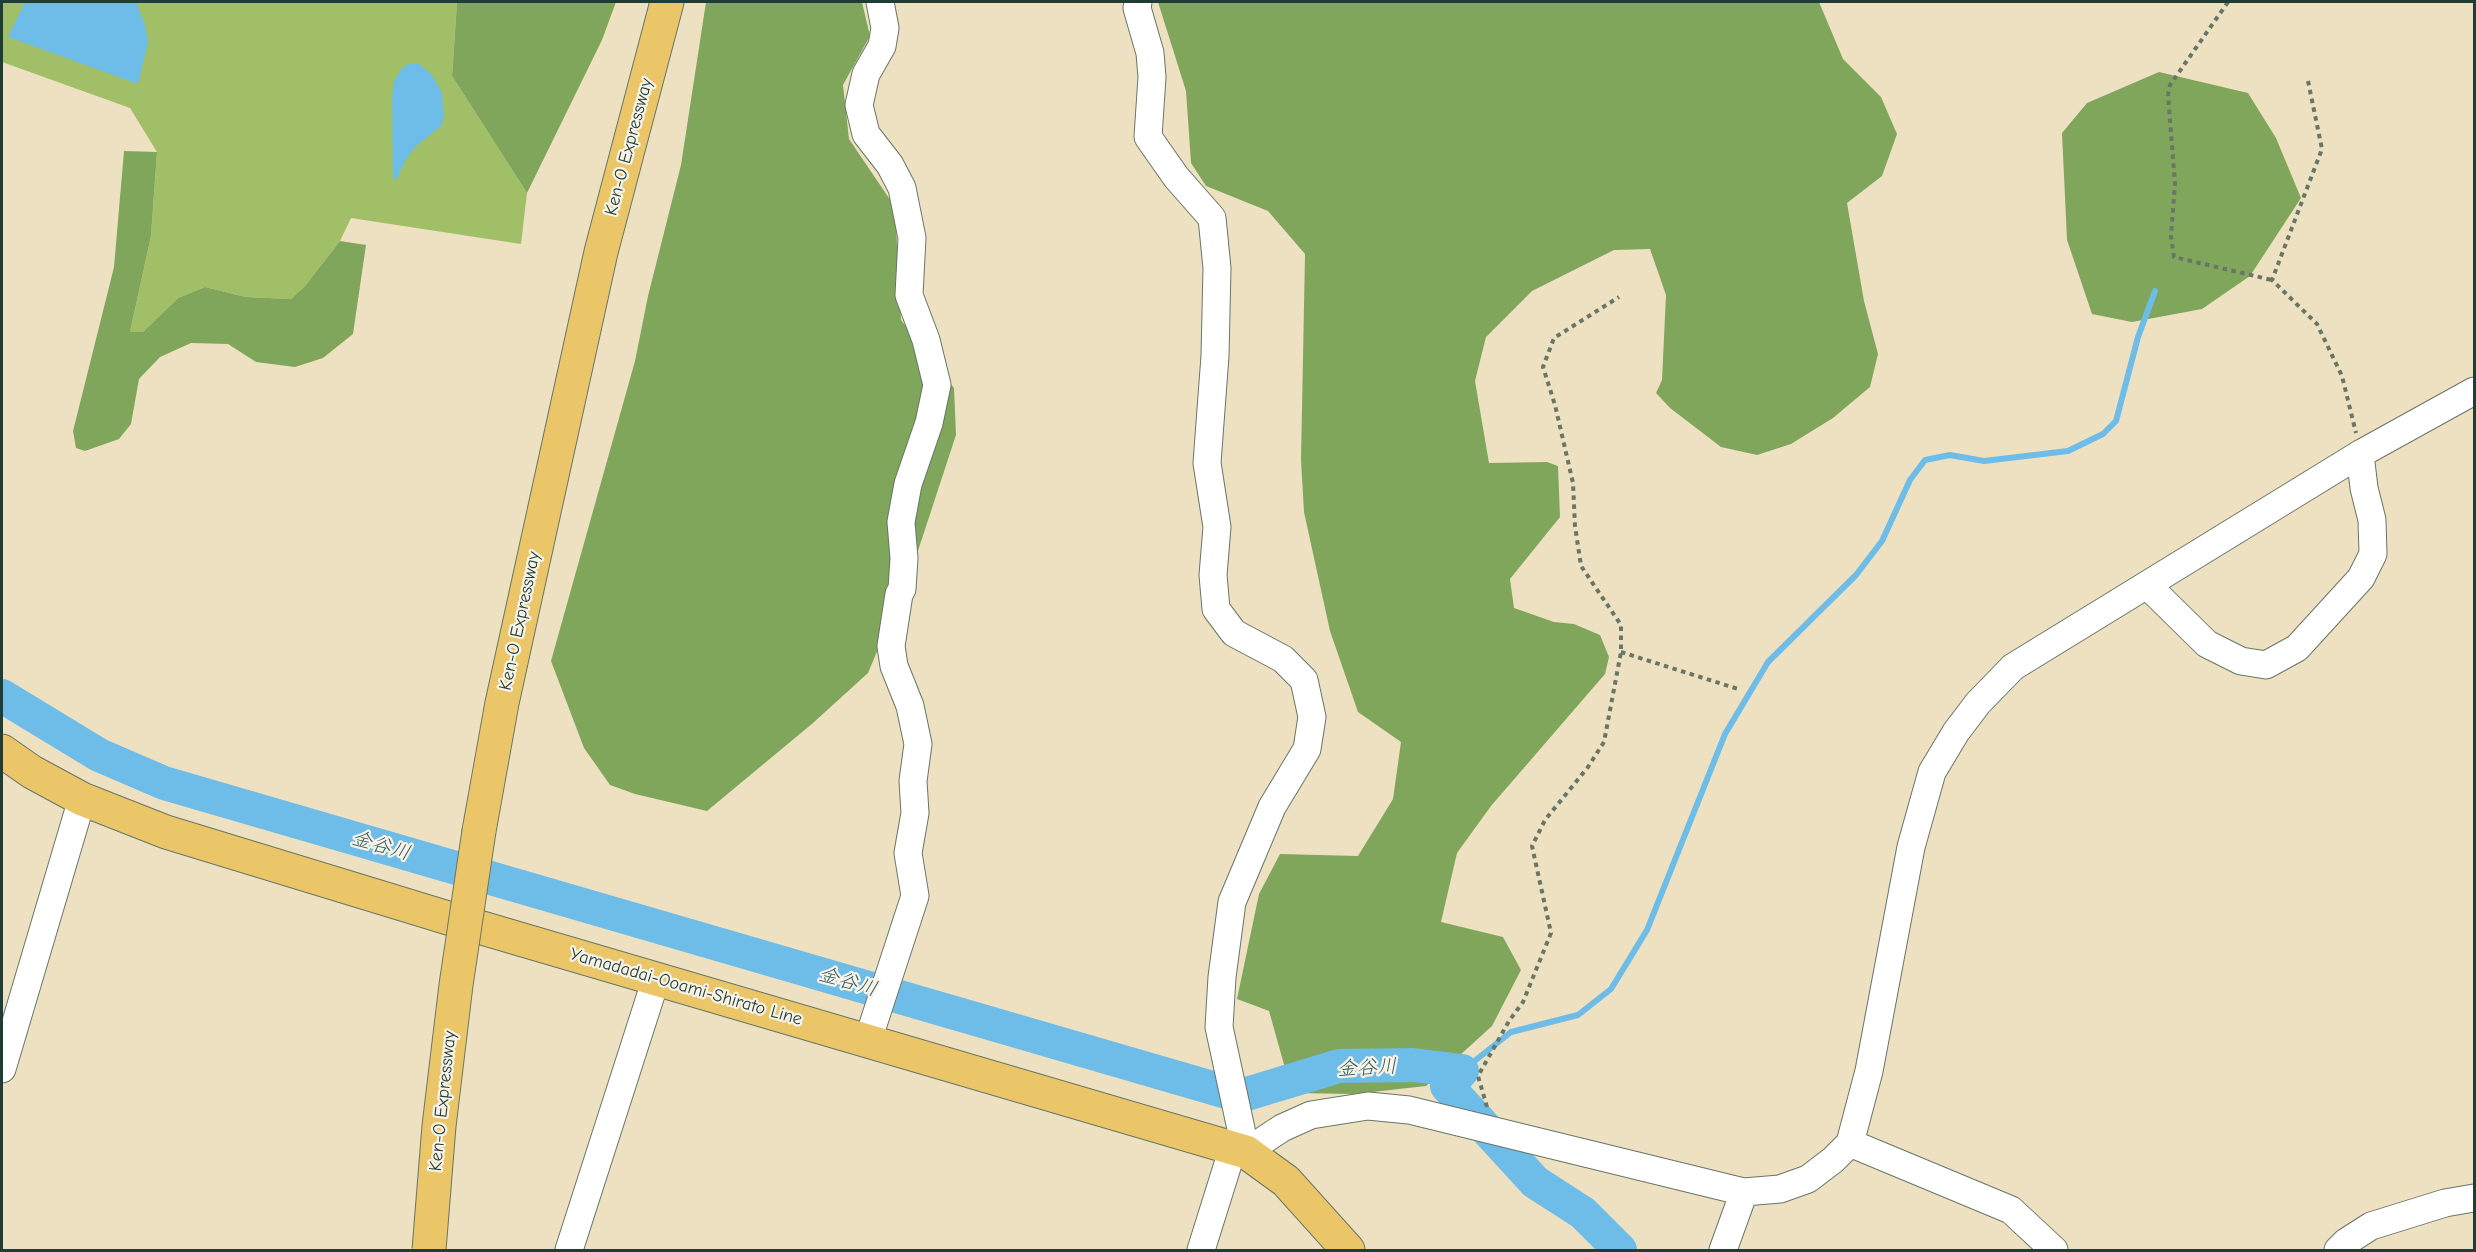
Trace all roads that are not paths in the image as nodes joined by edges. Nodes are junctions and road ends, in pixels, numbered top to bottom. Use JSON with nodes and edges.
{"nodes":[{"id":1,"x":667,"y":2,"type":"edge"},
{"id":2,"x":880,"y":2,"type":"edge"},
{"id":3,"x":1138,"y":2,"type":"edge"},
{"id":4,"x":2475,"y":390,"type":"edge"},
{"id":5,"x":2360,"y":454,"type":"junction"},
{"id":6,"x":2147,"y":585,"type":"junction"},
{"id":7,"x":2,"y":752,"type":"edge"},
{"id":8,"x":82,"y":799,"type":"junction"},
{"id":9,"x":656,"y":979,"type":"junction"},
{"id":10,"x":868,"y":1040,"type":"junction"},
{"id":11,"x":2,"y":1069,"type":"edge"},
{"id":12,"x":1850,"y":1143,"type":"junction"},
{"id":13,"x":1239,"y":1150,"type":"junction"},
{"id":14,"x":1744,"y":1192,"type":"junction"},
{"id":15,"x":2475,"y":1198,"type":"edge"},
{"id":16,"x":429,"y":1251,"type":"edge"},
{"id":17,"x":569,"y":1251,"type":"edge"},
{"id":18,"x":1201,"y":1251,"type":"edge"},
{"id":19,"x":1348,"y":1251,"type":"edge"},
{"id":20,"x":1723,"y":1251,"type":"edge"},
{"id":21,"x":2054,"y":1251,"type":"edge"},
{"id":22,"x":2338,"y":1251,"type":"edge"}],
"edges":[{"from":1,"to":16,"type":"main road","name":"Ken-O Expressway","bridge":true},
{"from":2,"to":10,"type":"street"},
{"from":3,"to":13,"type":"street"},
{"from":4,"to":5,"type":"street"},
{"from":5,"to":6,"type":"street"},
{"from":5,"to":6,"type":"street"},
{"from":6,"to":12,"type":"street"},
{"from":7,"to":8,"type":"main road","name":"Yamadadai-Ooami-Shirato Line"},
{"from":8,"to":9,"type":"main road","name":"Yamadadai-Ooami-Shirato Line"},
{"from":8,"to":11,"type":"street"},
{"from":9,"to":10,"type":"main road","name":"Yamadadai-Ooami-Shirato Line"},
{"from":9,"to":17,"type":"street"},
{"from":10,"to":13,"type":"main road","name":"Yamadadai-Ooami-Shirato Line"},
{"from":12,"to":14,"type":"street"},
{"from":12,"to":21,"type":"street"},
{"from":13,"to":14,"type":"street"},
{"from":13,"to":18,"type":"street"},
{"from":13,"to":19,"type":"main road","name":"Yamadadai-Ooami-Shirato Line"},
{"from":14,"to":20,"type":"street"},
{"from":15,"to":22,"type":"street"}]}
